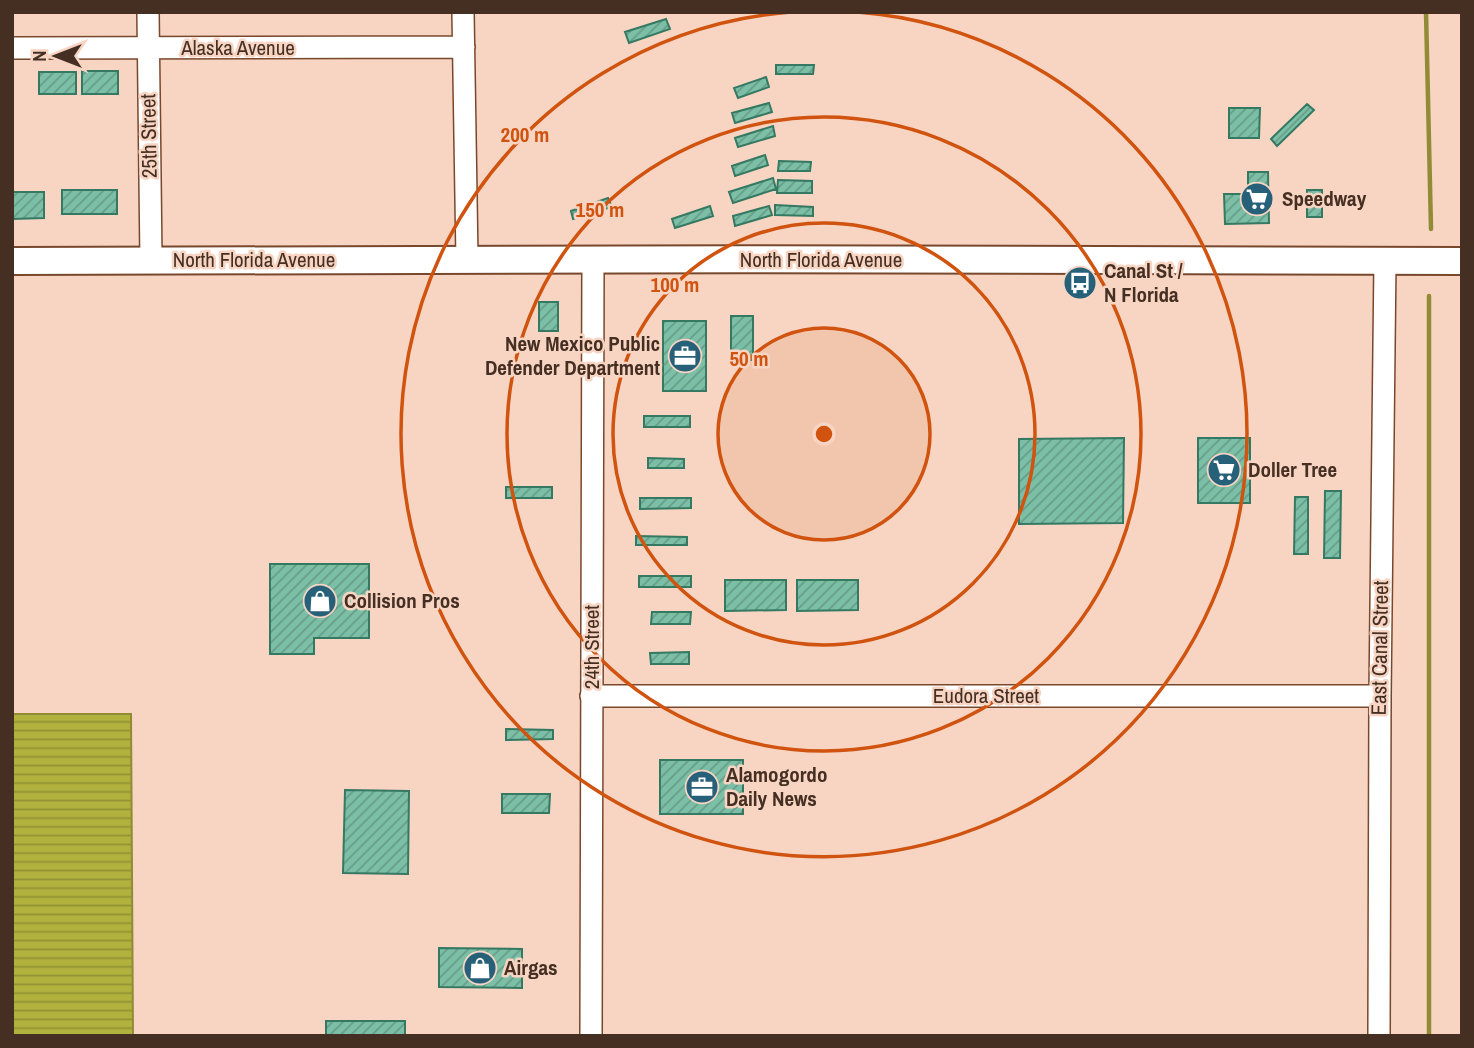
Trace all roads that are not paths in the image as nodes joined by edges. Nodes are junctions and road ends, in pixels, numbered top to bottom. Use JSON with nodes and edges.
{"nodes":[{"id":1,"x":148,"y":12,"type":"edge"},
{"id":2,"x":463,"y":12,"type":"edge"},
{"id":3,"x":464,"y":47,"type":"junction"},
{"id":4,"x":12,"y":48,"type":"edge"},
{"id":5,"x":148,"y":48,"type":"junction"},
{"id":6,"x":593,"y":258,"type":"junction"},
{"id":7,"x":467,"y":259,"type":"junction"},
{"id":8,"x":151,"y":260,"type":"junction"},
{"id":9,"x":12,"y":261,"type":"edge"},
{"id":10,"x":1385,"y":261,"type":"junction"},
{"id":11,"x":1462,"y":261,"type":"edge"},
{"id":12,"x":591,"y":696,"type":"junction"},
{"id":13,"x":1380,"y":696,"type":"junction"},
{"id":14,"x":591,"y":1036,"type":"edge"},
{"id":15,"x":1379,"y":1036,"type":"edge"}],
"edges":[{"from":1,"to":5,"type":"street","name":"25th Street"},
{"from":2,"to":3,"type":"street"},
{"from":3,"to":5,"type":"street","name":"Alaska Avenue"},
{"from":3,"to":7,"type":"street"},
{"from":4,"to":5,"type":"street","name":"Alaska Avenue"},
{"from":5,"to":8,"type":"street","name":"25th Street"},
{"from":6,"to":7,"type":"main road","name":"North Florida Avenue"},
{"from":6,"to":10,"type":"main road","name":"North Florida Avenue"},
{"from":6,"to":12,"type":"street","name":"24th Street"},
{"from":7,"to":8,"type":"main road","name":"North Florida Avenue"},
{"from":8,"to":9,"type":"main road","name":"North Florida Avenue"},
{"from":10,"to":11,"type":"main road","name":"North Florida Avenue"},
{"from":10,"to":13,"type":"street","name":"East Canal Street"},
{"from":12,"to":13,"type":"street","name":"Eudora Street"},
{"from":12,"to":14,"type":"street","name":"24th Street"},
{"from":13,"to":15,"type":"street","name":"East Canal Street"}]}
